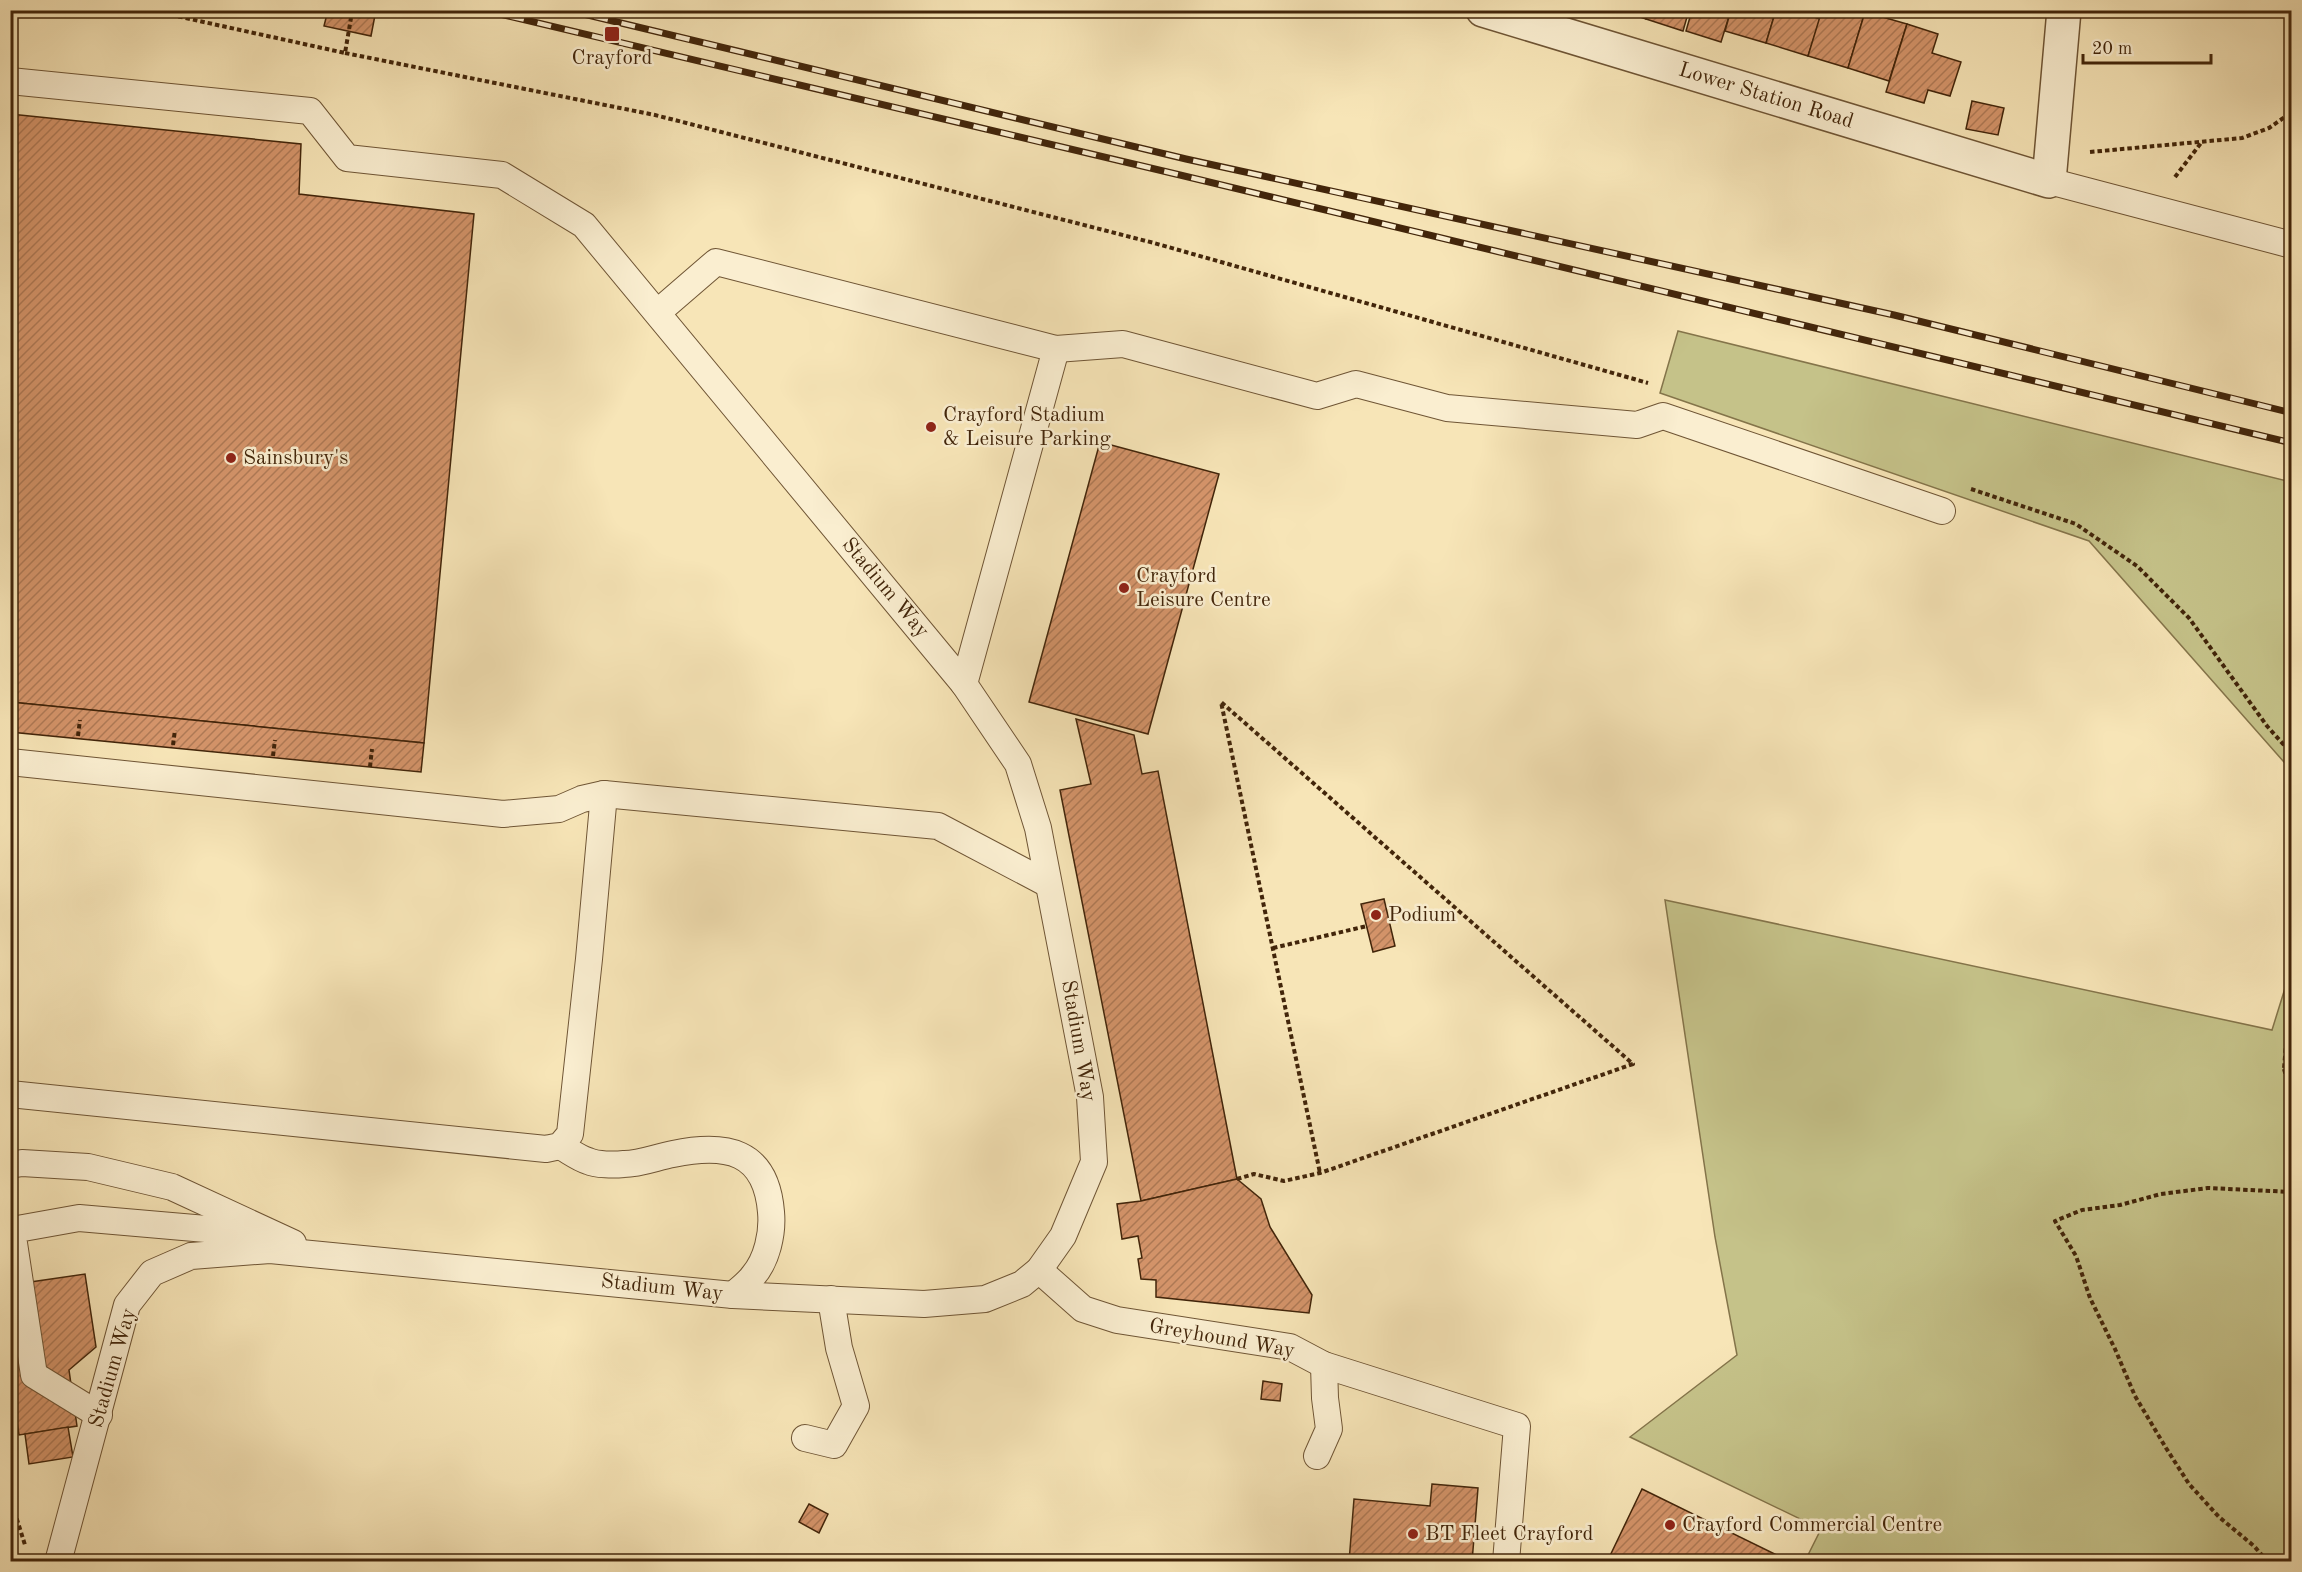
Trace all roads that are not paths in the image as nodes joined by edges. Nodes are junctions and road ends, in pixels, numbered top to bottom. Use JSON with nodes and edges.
{"nodes":[{"id":1,"x":1483,"y":10,"type":"edge"},
{"id":2,"x":2064,"y":10,"type":"edge"},
{"id":3,"x":10,"y":81,"type":"edge"},
{"id":4,"x":2050,"y":168,"type":"junction"},
{"id":5,"x":2292,"y":245,"type":"edge"},
{"id":6,"x":657,"y":312,"type":"junction"},
{"id":7,"x":1056,"y":349,"type":"junction"},
{"id":8,"x":1942,"y":511,"type":"dead end"},
{"id":9,"x":964,"y":684,"type":"junction"},
{"id":10,"x":10,"y":762,"type":"edge"},
{"id":11,"x":604,"y":794,"type":"junction"},
{"id":12,"x":1048,"y":884,"type":"junction"},
{"id":13,"x":10,"y":1094,"type":"edge"},
{"id":14,"x":560,"y":1146,"type":"junction"},
{"id":15,"x":10,"y":1165,"type":"edge"},
{"id":16,"x":11,"y":1230,"type":"edge"},
{"id":17,"x":270,"y":1250,"type":"junction"},
{"id":18,"x":318,"y":1255,"type":"junction"},
{"id":19,"x":1039,"y":1270,"type":"junction"},
{"id":20,"x":733,"y":1295,"type":"junction"},
{"id":21,"x":831,"y":1299,"type":"junction"},
{"id":22,"x":1324,"y":1365,"type":"junction"},
{"id":23,"x":99,"y":1415,"type":"junction"},
{"id":24,"x":805,"y":1438,"type":"dead end"},
{"id":25,"x":1317,"y":1456,"type":"dead end"},
{"id":26,"x":58,"y":1562,"type":"edge"},
{"id":27,"x":1506,"y":1562,"type":"edge"}],
"edges":[{"from":1,"to":4,"type":"street","name":"Lower Station Road"},
{"from":2,"to":4,"type":"street"},
{"from":3,"to":6,"type":"lane","name":"Stadium Way"},
{"from":4,"to":5,"type":"lane"},
{"from":6,"to":7,"type":"lane"},
{"from":6,"to":9,"type":"lane","name":"Stadium Way"},
{"from":7,"to":8,"type":"lane"},
{"from":7,"to":9,"type":"lane"},
{"from":9,"to":12,"type":"lane","name":"Stadium Way"},
{"from":10,"to":11,"type":"lane"},
{"from":11,"to":12,"type":"lane"},
{"from":11,"to":14,"type":"lane"},
{"from":12,"to":19,"type":"lane","name":"Stadium Way"},
{"from":13,"to":14,"type":"lane"},
{"from":14,"to":20,"type":"lane"},
{"from":15,"to":18,"type":"lane","name":"Stadium Way"},
{"from":16,"to":17,"type":"lane"},
{"from":16,"to":23,"type":"lane"},
{"from":17,"to":18,"type":"lane","name":"Stadium Way"},
{"from":17,"to":23,"type":"lane","name":"Stadium Way"},
{"from":18,"to":20,"type":"lane","name":"Stadium Way"},
{"from":19,"to":21,"type":"lane","name":"Stadium Way"},
{"from":19,"to":22,"type":"lane","name":"Greyhound Way"},
{"from":20,"to":21,"type":"lane","name":"Stadium Way"},
{"from":21,"to":24,"type":"lane"},
{"from":22,"to":25,"type":"lane"},
{"from":22,"to":27,"type":"lane","name":"Greyhound Way"},
{"from":23,"to":26,"type":"lane","name":"Stadium Way"}]}
